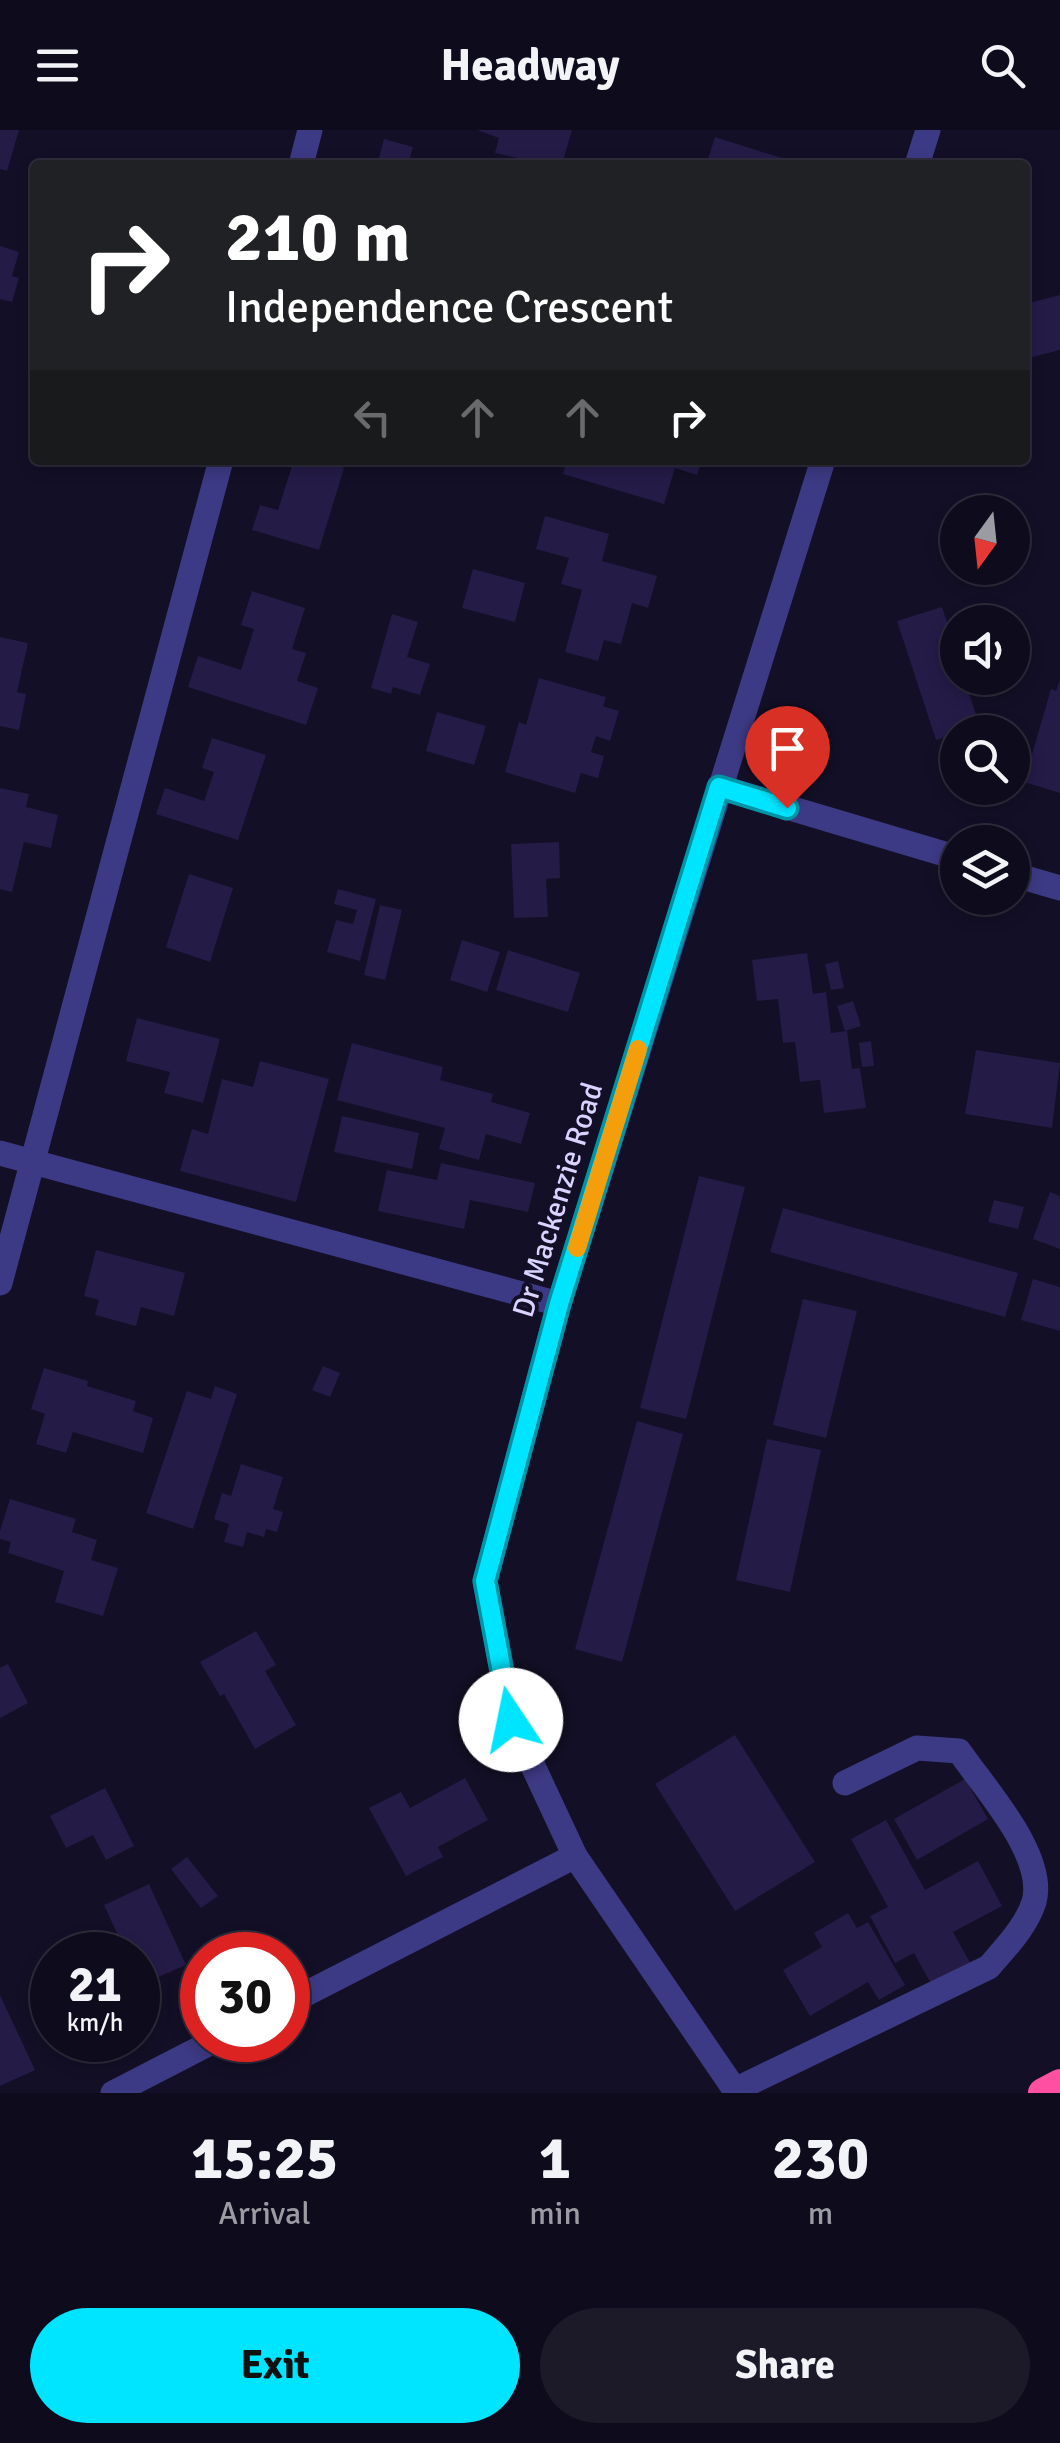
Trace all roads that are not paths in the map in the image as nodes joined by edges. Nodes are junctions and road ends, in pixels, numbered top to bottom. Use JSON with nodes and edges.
{"nodes":[{"id":1,"x":310,"y":130,"type":"edge"},
{"id":2,"x":928,"y":130,"type":"edge"},
{"id":3,"x":302,"y":160,"type":"edge"},
{"id":4,"x":919,"y":160,"type":"edge"},
{"id":5,"x":220,"y":465,"type":"edge"},
{"id":6,"x":821,"y":465,"type":"edge"},
{"id":7,"x":719,"y":787,"type":"junction"},
{"id":8,"x":940,"y":853,"type":"edge"},
{"id":9,"x":1030,"y":879,"type":"edge"},
{"id":10,"x":1060,"y":888,"type":"edge"},
{"id":11,"x":0,"y":1152,"type":"edge"},
{"id":12,"x":32,"y":1161,"type":"junction"},
{"id":13,"x":0,"y":1283,"type":"edge"},
{"id":14,"x":559,"y":1304,"type":"junction"},
{"id":15,"x":845,"y":1784,"type":"dead end"},
{"id":16,"x":575,"y":1856,"type":"junction"},
{"id":17,"x":310,"y":1992,"type":"edge"},
{"id":18,"x":180,"y":2059,"type":"edge"},
{"id":19,"x":1060,"y":2084,"type":"edge"},
{"id":20,"x":736,"y":2092,"type":"edge"},
{"id":21,"x":113,"y":2093,"type":"edge"},
{"id":22,"x":1043,"y":2093,"type":"edge"}],
"edges":[{"from":1,"to":3,"type":"street"},
{"from":2,"to":4,"type":"street"},
{"from":5,"to":12,"type":"street"},
{"from":6,"to":7,"type":"street","name":"Dr Mackenzie Road"},
{"from":7,"to":8,"type":"street"},
{"from":7,"to":14,"type":"street","name":"Dr Mackenzie Road"},
{"from":9,"to":10,"type":"street"},
{"from":11,"to":12,"type":"street"},
{"from":12,"to":13,"type":"street"},
{"from":12,"to":14,"type":"street"},
{"from":14,"to":16,"type":"street","name":"Dr Mackenzie Road"},
{"from":15,"to":20,"type":"street"},
{"from":16,"to":17,"type":"street"},
{"from":16,"to":20,"type":"street","name":"Dr Mackenzie Road"},
{"from":18,"to":21,"type":"street"},
{"from":19,"to":22,"type":"highway"}]}
